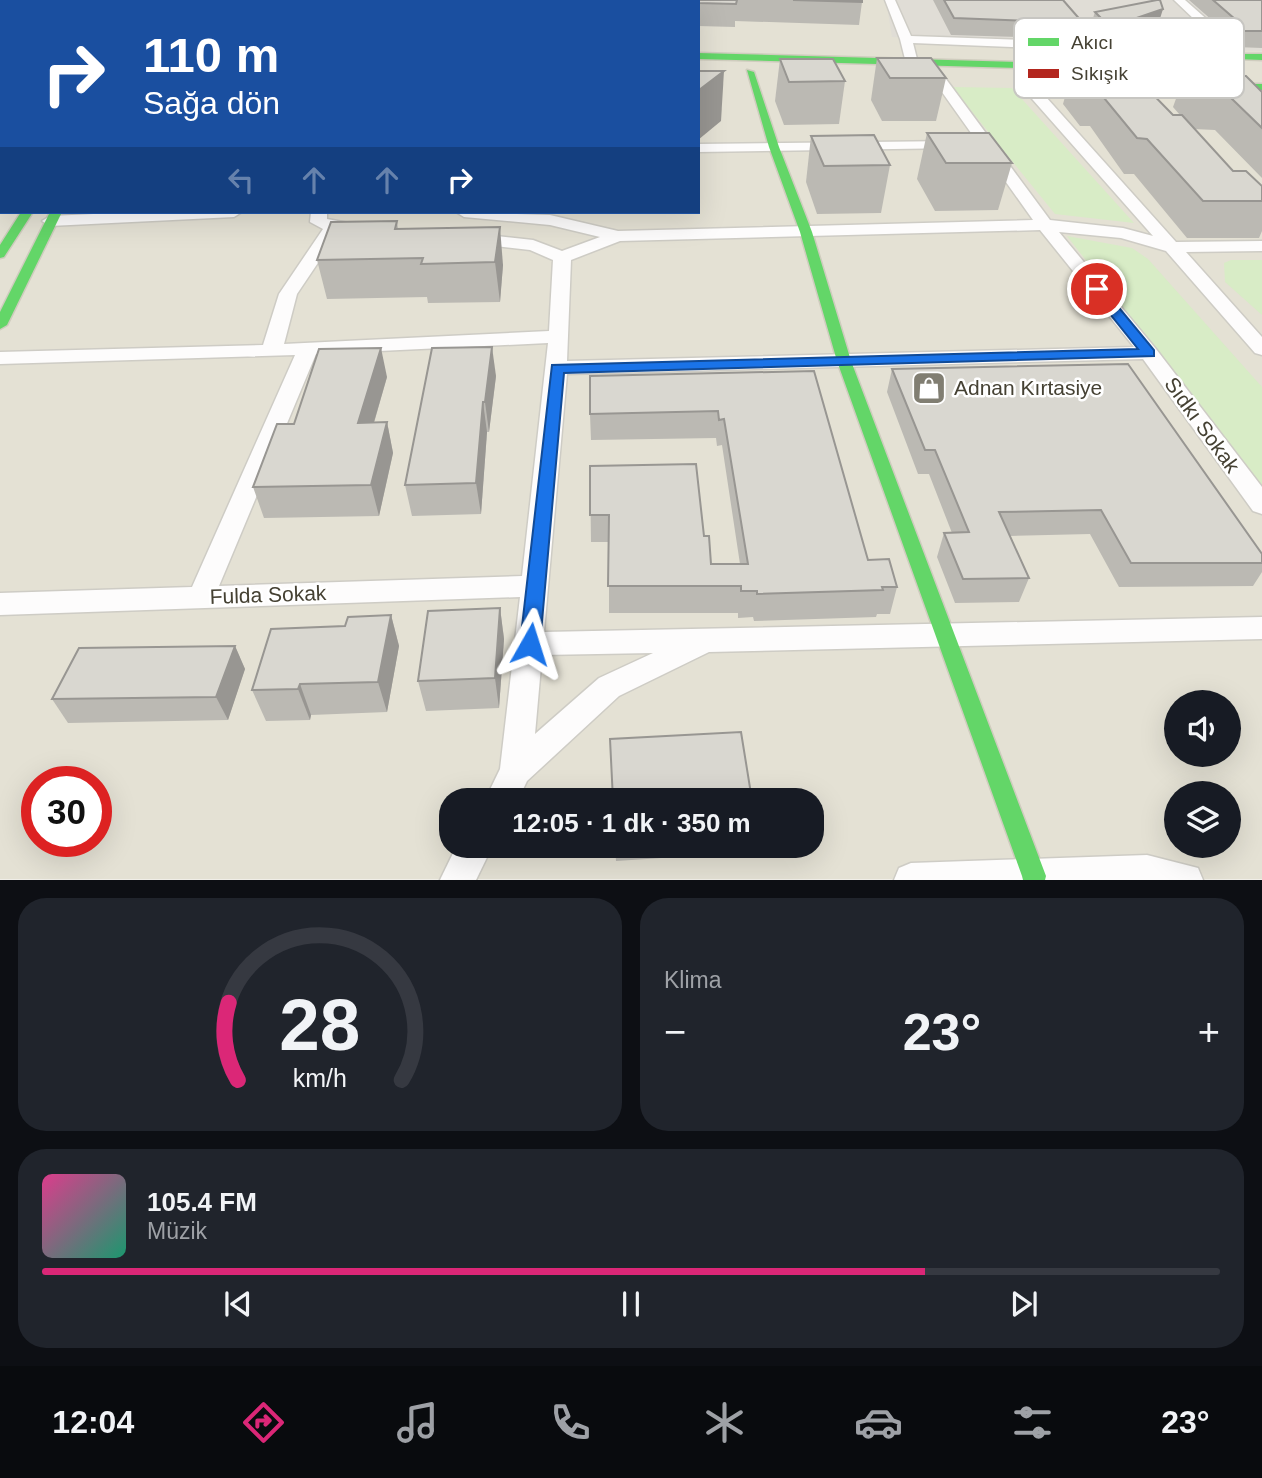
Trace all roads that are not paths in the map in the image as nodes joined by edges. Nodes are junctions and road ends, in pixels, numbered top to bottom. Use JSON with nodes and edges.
{"nodes":[{"id":1,"x":890,"y":0,"type":"edge"},
{"id":2,"x":1179,"y":0,"type":"edge"},
{"id":3,"x":1199,"y":18,"type":"edge"},
{"id":4,"x":906,"y":39,"type":"junction"},
{"id":5,"x":1014,"y":44,"type":"edge"},
{"id":6,"x":700,"y":56,"type":"edge"},
{"id":7,"x":1244,"y":56,"type":"edge"},
{"id":8,"x":1262,"y":57,"type":"edge"},
{"id":9,"x":912,"y":63,"type":"junction"},
{"id":10,"x":1014,"y":66,"type":"edge"},
{"id":11,"x":700,"y":70,"type":"edge"},
{"id":12,"x":750,"y":72,"type":"junction"},
{"id":13,"x":938,"y":78,"type":"junction"},
{"id":14,"x":1014,"y":80,"type":"edge"},
{"id":15,"x":1244,"y":86,"type":"edge"},
{"id":16,"x":1262,"y":86,"type":"edge"},
{"id":17,"x":1039,"y":98,"type":"edge"},
{"id":18,"x":1244,"y":98,"type":"edge"},
{"id":19,"x":1253,"y":103,"type":"edge"},
{"id":20,"x":986,"y":144,"type":"junction"},
{"id":21,"x":774,"y":147,"type":"junction"},
{"id":22,"x":700,"y":148,"type":"edge"},
{"id":23,"x":26,"y":214,"type":"edge"},
{"id":24,"x":162,"y":214,"type":"edge"},
{"id":25,"x":319,"y":214,"type":"edge"},
{"id":26,"x":486,"y":214,"type":"edge"},
{"id":27,"x":53,"y":217,"type":"edge"},
{"id":28,"x":1045,"y":225,"type":"junction"},
{"id":29,"x":333,"y":228,"type":"junction"},
{"id":30,"x":378,"y":230,"type":"edge"},
{"id":31,"x":806,"y":233,"type":"junction"},
{"id":32,"x":456,"y":236,"type":"edge"},
{"id":33,"x":618,"y":236,"type":"junction"},
{"id":34,"x":1262,"y":246,"type":"edge"},
{"id":35,"x":1170,"y":247,"type":"junction"},
{"id":36,"x":0,"y":254,"type":"edge"},
{"id":37,"x":562,"y":257,"type":"junction"},
{"id":38,"x":0,"y":325,"type":"edge"},
{"id":39,"x":558,"y":337,"type":"junction"},
{"id":40,"x":308,"y":349,"type":"junction"},
{"id":41,"x":1262,"y":349,"type":"edge"},
{"id":42,"x":272,"y":350,"type":"junction"},
{"id":43,"x":1149,"y":353,"type":"junction"},
{"id":44,"x":0,"y":359,"type":"edge"},
{"id":45,"x":844,"y":361,"type":"junction"},
{"id":46,"x":557,"y":368,"type":"junction"},
{"id":47,"x":1262,"y":505,"type":"edge"},
{"id":48,"x":536,"y":586,"type":"junction"},
{"id":49,"x":201,"y":597,"type":"junction"},
{"id":50,"x":0,"y":604,"type":"edge"},
{"id":51,"x":1262,"y":628,"type":"edge"},
{"id":52,"x":943,"y":635,"type":"junction"},
{"id":53,"x":708,"y":640,"type":"junction"},
{"id":54,"x":530,"y":644,"type":"junction"},
{"id":55,"x":516,"y":771,"type":"junction"},
{"id":56,"x":507,"y":788,"type":"edge"},
{"id":57,"x":469,"y":858,"type":"edge"},
{"id":58,"x":1034,"y":876,"type":"junction"},
{"id":59,"x":457,"y":880,"type":"edge"},
{"id":60,"x":911,"y":880,"type":"edge"},
{"id":61,"x":1186,"y":880,"type":"edge"}],
"edges":[{"from":1,"to":4,"type":"street"},
{"from":2,"to":3,"type":"street"},
{"from":4,"to":5,"type":"street"},
{"from":4,"to":9,"type":"street"},
{"from":6,"to":9,"type":"main road"},
{"from":7,"to":8,"type":"main road"},
{"from":9,"to":10,"type":"main road"},
{"from":11,"to":12,"type":"main road"},
{"from":12,"to":13,"type":"main road"},
{"from":12,"to":21,"type":"main road"},
{"from":13,"to":14,"type":"main road"},
{"from":13,"to":20,"type":"street","name":"Sıdkı Sokak"},
{"from":15,"to":16,"type":"main road"},
{"from":17,"to":35,"type":"street"},
{"from":18,"to":19,"type":"street"},
{"from":20,"to":21,"type":"street"},
{"from":20,"to":28,"type":"street","name":"Sıdkı Sokak"},
{"from":21,"to":22,"type":"street"},
{"from":21,"to":31,"type":"main road"},
{"from":23,"to":36,"type":"main road"},
{"from":24,"to":27,"type":"street"},
{"from":25,"to":29,"type":"street"},
{"from":26,"to":33,"type":"street"},
{"from":27,"to":38,"type":"main road"},
{"from":28,"to":31,"type":"street"},
{"from":28,"to":35,"type":"street"},
{"from":28,"to":43,"type":"street","name":"Sıdkı Sokak"},
{"from":29,"to":30,"type":"street"},
{"from":29,"to":42,"type":"street"},
{"from":31,"to":33,"type":"street"},
{"from":31,"to":45,"type":"main road"},
{"from":32,"to":37,"type":"street"},
{"from":33,"to":37,"type":"street"},
{"from":34,"to":35,"type":"street"},
{"from":35,"to":41,"type":"street"},
{"from":37,"to":39,"type":"street"},
{"from":39,"to":40,"type":"street"},
{"from":39,"to":46,"type":"street"},
{"from":40,"to":42,"type":"street"},
{"from":40,"to":49,"type":"street"},
{"from":42,"to":44,"type":"street"},
{"from":43,"to":45,"type":"street"},
{"from":43,"to":47,"type":"street","name":"Sıdkı Sokak"},
{"from":45,"to":46,"type":"street"},
{"from":45,"to":52,"type":"main road"},
{"from":46,"to":48,"type":"street"},
{"from":48,"to":49,"type":"street","name":"Fulda Sokak"},
{"from":48,"to":54,"type":"street"},
{"from":49,"to":50,"type":"street","name":"Fulda Sokak"},
{"from":51,"to":52,"type":"street"},
{"from":52,"to":53,"type":"street"},
{"from":52,"to":58,"type":"main road"},
{"from":53,"to":54,"type":"street"},
{"from":53,"to":55,"type":"street"},
{"from":54,"to":55,"type":"street"},
{"from":55,"to":56,"type":"street"},
{"from":57,"to":59,"type":"street"},
{"from":58,"to":60,"type":"street"},
{"from":58,"to":61,"type":"street"}]}
